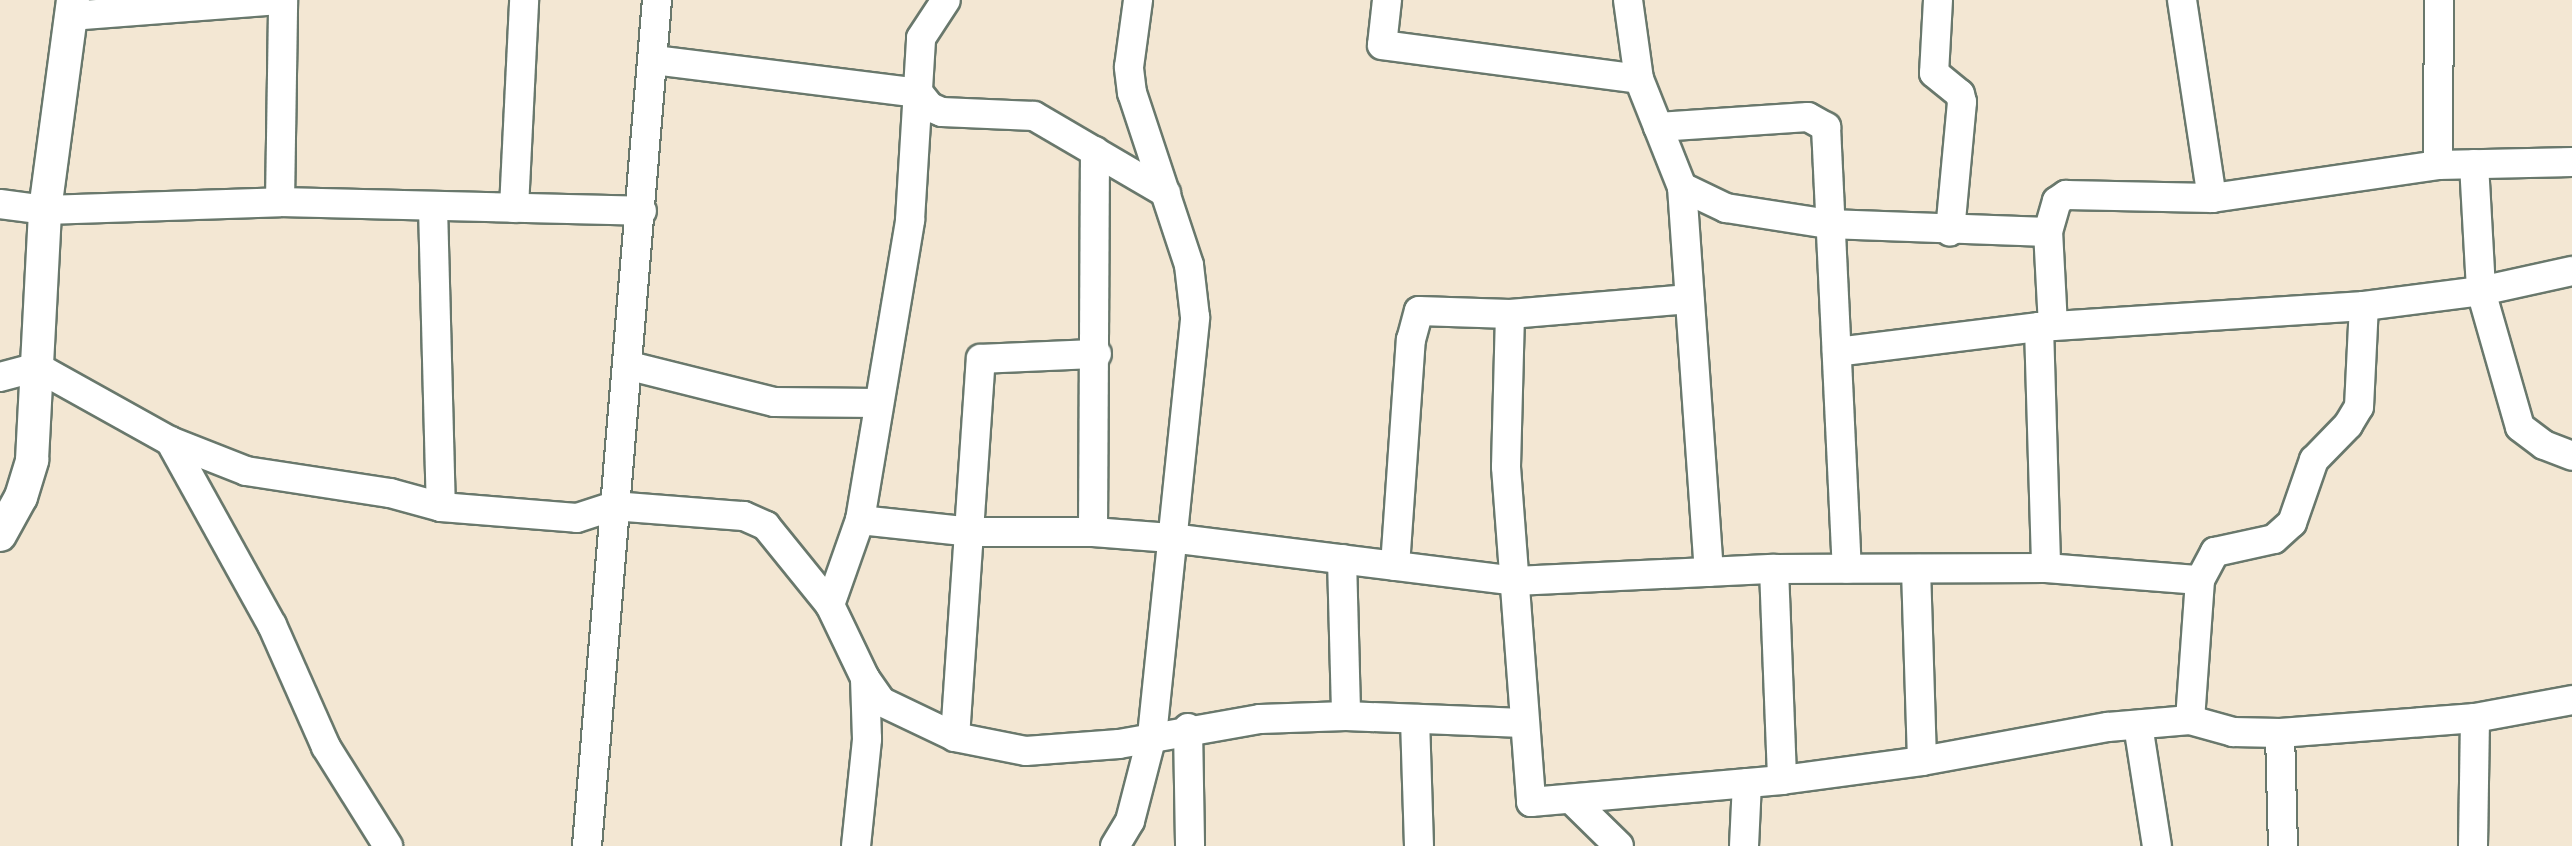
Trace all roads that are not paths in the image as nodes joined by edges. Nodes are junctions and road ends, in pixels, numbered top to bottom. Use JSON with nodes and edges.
{"nodes":[{"id":1,"x":280,"y":0,"type":"edge"},
{"id":2,"x":524,"y":0,"type":"edge"},
{"id":3,"x":656,"y":0,"type":"edge"},
{"id":4,"x":946,"y":0,"type":"edge"},
{"id":5,"x":1138,"y":0,"type":"edge"},
{"id":6,"x":1386,"y":0,"type":"edge"},
{"id":7,"x":1628,"y":0,"type":"edge"},
{"id":8,"x":1938,"y":0,"type":"edge"},
{"id":9,"x":2182,"y":0,"type":"edge"},
{"id":10,"x":2438,"y":0,"type":"edge"},
{"id":11,"x":72,"y":8,"type":"edge"},
{"id":12,"x":654,"y":60,"type":"junction"},
{"id":13,"x":1640,"y":79,"type":"junction"},
{"id":14,"x":919,"y":93,"type":"junction"},
{"id":15,"x":1658,"y":126,"type":"junction"},
{"id":16,"x":1094,"y":151,"type":"junction"},
{"id":17,"x":2572,"y":162,"type":"edge"},
{"id":18,"x":2474,"y":164,"type":"junction"},
{"id":19,"x":2438,"y":165,"type":"junction"},
{"id":20,"x":1682,"y":187,"type":"junction"},
{"id":21,"x":1166,"y":194,"type":"junction"},
{"id":22,"x":2212,"y":198,"type":"junction"},
{"id":23,"x":280,"y":202,"type":"junction"},
{"id":24,"x":0,"y":204,"type":"edge"},
{"id":25,"x":433,"y":207,"type":"junction"},
{"id":26,"x":514,"y":208,"type":"junction"},
{"id":27,"x":44,"y":210,"type":"junction"},
{"id":28,"x":642,"y":211,"type":"junction"},
{"id":29,"x":1828,"y":224,"type":"junction"},
{"id":30,"x":1950,"y":231,"type":"junction"},
{"id":31,"x":2048,"y":232,"type":"junction"},
{"id":32,"x":2572,"y":271,"type":"edge"},
{"id":33,"x":2481,"y":290,"type":"junction"},
{"id":34,"x":1689,"y":300,"type":"junction"},
{"id":35,"x":2364,"y":306,"type":"junction"},
{"id":36,"x":1510,"y":314,"type":"junction"},
{"id":37,"x":2046,"y":327,"type":"junction"},
{"id":38,"x":1837,"y":352,"type":"junction"},
{"id":39,"x":1096,"y":354,"type":"junction"},
{"id":40,"x":630,"y":366,"type":"junction"},
{"id":41,"x":38,"y":367,"type":"junction"},
{"id":42,"x":0,"y":377,"type":"edge"},
{"id":43,"x":877,"y":403,"type":"junction"},
{"id":44,"x":170,"y":441,"type":"junction"},
{"id":45,"x":2572,"y":456,"type":"edge"},
{"id":46,"x":613,"y":506,"type":"junction"},
{"id":47,"x":440,"y":507,"type":"junction"},
{"id":48,"x":860,"y":520,"type":"junction"},
{"id":49,"x":972,"y":532,"type":"junction"},
{"id":50,"x":1093,"y":532,"type":"junction"},
{"id":51,"x":0,"y":535,"type":"edge"},
{"id":52,"x":1171,"y":538,"type":"junction"},
{"id":53,"x":1342,"y":559,"type":"junction"},
{"id":54,"x":1395,"y":566,"type":"junction"},
{"id":55,"x":2046,"y":568,"type":"junction"},
{"id":56,"x":1774,"y":569,"type":"junction"},
{"id":57,"x":1847,"y":569,"type":"junction"},
{"id":58,"x":1916,"y":569,"type":"junction"},
{"id":59,"x":1709,"y":572,"type":"junction"},
{"id":60,"x":2200,"y":580,"type":"junction"},
{"id":61,"x":1515,"y":581,"type":"junction"},
{"id":62,"x":830,"y":605,"type":"junction"},
{"id":63,"x":864,"y":678,"type":"junction"},
{"id":64,"x":2572,"y":700,"type":"edge"},
{"id":65,"x":1346,"y":716,"type":"junction"},
{"id":66,"x":2475,"y":718,"type":"junction"},
{"id":67,"x":1415,"y":719,"type":"junction"},
{"id":68,"x":2190,"y":720,"type":"junction"},
{"id":69,"x":1523,"y":723,"type":"junction"},
{"id":70,"x":2138,"y":725,"type":"junction"},
{"id":71,"x":1188,"y":728,"type":"junction"},
{"id":72,"x":2280,"y":733,"type":"junction"},
{"id":73,"x":1152,"y":736,"type":"junction"},
{"id":74,"x":954,"y":738,"type":"junction"},
{"id":75,"x":1922,"y":761,"type":"junction"},
{"id":76,"x":1782,"y":780,"type":"junction"},
{"id":77,"x":1747,"y":783,"type":"junction"},
{"id":78,"x":1571,"y":799,"type":"junction"},
{"id":79,"x":1602,"y":840,"type":"edge"},
{"id":80,"x":388,"y":846,"type":"edge"},
{"id":81,"x":587,"y":846,"type":"edge"},
{"id":82,"x":856,"y":846,"type":"edge"},
{"id":83,"x":1116,"y":846,"type":"edge"},
{"id":84,"x":1190,"y":846,"type":"edge"},
{"id":85,"x":1418,"y":846,"type":"edge"},
{"id":86,"x":1744,"y":846,"type":"edge"},
{"id":87,"x":2156,"y":846,"type":"edge"},
{"id":88,"x":2283,"y":846,"type":"edge"},
{"id":89,"x":2473,"y":846,"type":"edge"}],
"edges":[{"from":1,"to":11,"type":"street"},
{"from":1,"to":23,"type":"street"},
{"from":2,"to":26,"type":"street"},
{"from":3,"to":12,"type":"street"},
{"from":4,"to":14,"type":"street"},
{"from":5,"to":21,"type":"street"},
{"from":6,"to":13,"type":"street"},
{"from":7,"to":13,"type":"street"},
{"from":8,"to":30,"type":"street"},
{"from":9,"to":22,"type":"street"},
{"from":10,"to":19,"type":"street"},
{"from":11,"to":27,"type":"street"},
{"from":12,"to":14,"type":"street"},
{"from":12,"to":28,"type":"street"},
{"from":13,"to":15,"type":"street"},
{"from":14,"to":16,"type":"street"},
{"from":14,"to":43,"type":"street"},
{"from":15,"to":20,"type":"street"},
{"from":15,"to":29,"type":"street"},
{"from":16,"to":21,"type":"street"},
{"from":16,"to":39,"type":"street"},
{"from":17,"to":18,"type":"street"},
{"from":18,"to":19,"type":"street"},
{"from":18,"to":33,"type":"street"},
{"from":19,"to":22,"type":"street"},
{"from":20,"to":29,"type":"street"},
{"from":20,"to":34,"type":"street"},
{"from":21,"to":52,"type":"street"},
{"from":22,"to":31,"type":"street"},
{"from":23,"to":25,"type":"street"},
{"from":23,"to":27,"type":"street"},
{"from":24,"to":27,"type":"street"},
{"from":25,"to":26,"type":"street"},
{"from":25,"to":47,"type":"street"},
{"from":26,"to":28,"type":"street"},
{"from":27,"to":41,"type":"street"},
{"from":28,"to":40,"type":"street"},
{"from":29,"to":30,"type":"street"},
{"from":29,"to":38,"type":"street"},
{"from":30,"to":31,"type":"street"},
{"from":31,"to":37,"type":"street"},
{"from":32,"to":33,"type":"street"},
{"from":33,"to":35,"type":"street"},
{"from":33,"to":45,"type":"street"},
{"from":34,"to":36,"type":"street"},
{"from":34,"to":59,"type":"street"},
{"from":35,"to":37,"type":"street"},
{"from":35,"to":60,"type":"street"},
{"from":36,"to":54,"type":"street"},
{"from":36,"to":61,"type":"street"},
{"from":37,"to":38,"type":"street"},
{"from":37,"to":55,"type":"street"},
{"from":38,"to":57,"type":"street"},
{"from":39,"to":49,"type":"street"},
{"from":39,"to":50,"type":"street"},
{"from":40,"to":43,"type":"street"},
{"from":40,"to":46,"type":"street"},
{"from":41,"to":42,"type":"street"},
{"from":41,"to":44,"type":"street"},
{"from":41,"to":51,"type":"street"},
{"from":43,"to":48,"type":"street"},
{"from":44,"to":47,"type":"street"},
{"from":44,"to":80,"type":"street"},
{"from":46,"to":47,"type":"street"},
{"from":46,"to":62,"type":"street"},
{"from":46,"to":81,"type":"street"},
{"from":48,"to":49,"type":"street"},
{"from":48,"to":62,"type":"street"},
{"from":49,"to":50,"type":"street"},
{"from":49,"to":74,"type":"street"},
{"from":50,"to":52,"type":"street"},
{"from":52,"to":53,"type":"street"},
{"from":52,"to":73,"type":"street"},
{"from":53,"to":54,"type":"street"},
{"from":53,"to":65,"type":"street"},
{"from":54,"to":61,"type":"street"},
{"from":55,"to":58,"type":"street"},
{"from":55,"to":60,"type":"street"},
{"from":56,"to":57,"type":"street"},
{"from":56,"to":59,"type":"street"},
{"from":56,"to":76,"type":"street"},
{"from":57,"to":58,"type":"street"},
{"from":58,"to":75,"type":"street"},
{"from":59,"to":61,"type":"street"},
{"from":60,"to":68,"type":"street"},
{"from":61,"to":69,"type":"street"},
{"from":62,"to":63,"type":"street"},
{"from":63,"to":74,"type":"street"},
{"from":63,"to":82,"type":"street"},
{"from":64,"to":66,"type":"street"},
{"from":65,"to":67,"type":"street"},
{"from":65,"to":71,"type":"street"},
{"from":66,"to":72,"type":"street"},
{"from":66,"to":89,"type":"street"},
{"from":67,"to":69,"type":"street"},
{"from":67,"to":85,"type":"street"},
{"from":68,"to":70,"type":"street"},
{"from":68,"to":72,"type":"street"},
{"from":69,"to":78,"type":"street"},
{"from":70,"to":75,"type":"street"},
{"from":70,"to":87,"type":"street"},
{"from":71,"to":73,"type":"street"},
{"from":71,"to":84,"type":"street"},
{"from":72,"to":88,"type":"street"},
{"from":73,"to":74,"type":"street"},
{"from":73,"to":83,"type":"street"},
{"from":75,"to":76,"type":"street"},
{"from":76,"to":77,"type":"street"},
{"from":77,"to":78,"type":"street"},
{"from":77,"to":86,"type":"street"},
{"from":78,"to":79,"type":"street"}]}
